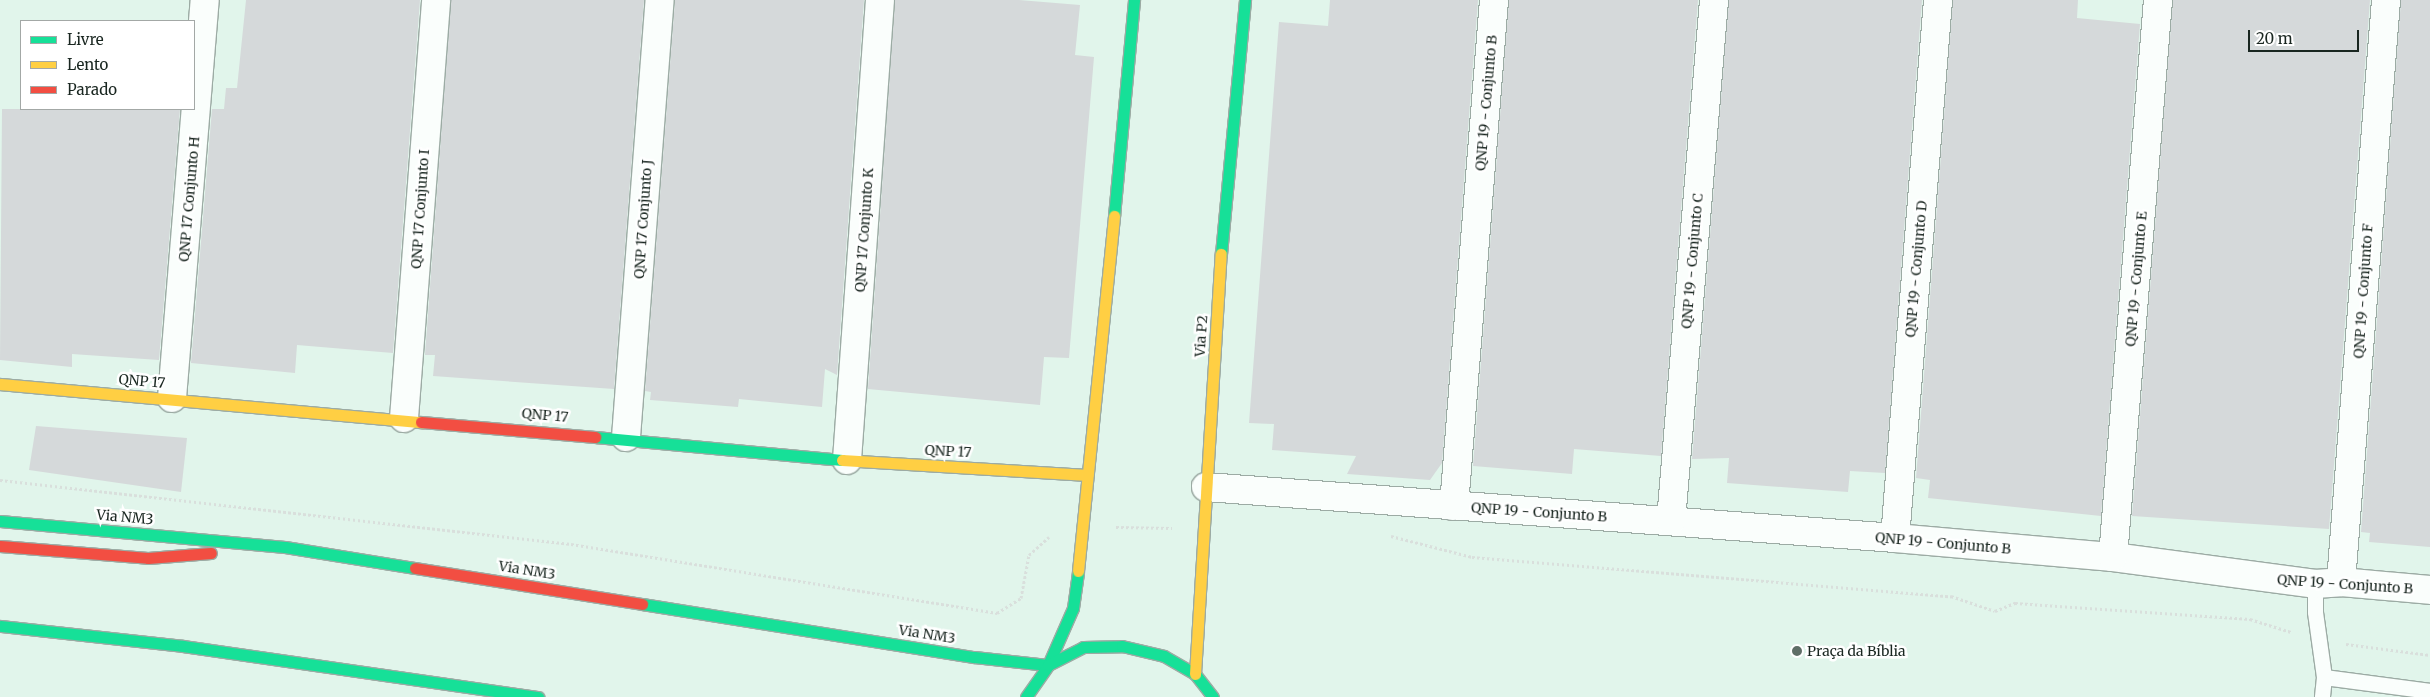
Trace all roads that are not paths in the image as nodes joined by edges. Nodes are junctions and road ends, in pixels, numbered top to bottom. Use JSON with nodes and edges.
{"nodes":[{"id":1,"x":205,"y":0,"type":"edge"},
{"id":2,"x":436,"y":0,"type":"edge"},
{"id":3,"x":660,"y":0,"type":"edge"},
{"id":4,"x":880,"y":0,"type":"edge"},
{"id":5,"x":1134,"y":0,"type":"edge"},
{"id":6,"x":1245,"y":0,"type":"edge"},
{"id":7,"x":1494,"y":0,"type":"edge"},
{"id":8,"x":1714,"y":0,"type":"edge"},
{"id":9,"x":1938,"y":0,"type":"edge"},
{"id":10,"x":2158,"y":0,"type":"edge"},
{"id":11,"x":2386,"y":0,"type":"edge"},
{"id":12,"x":0,"y":384,"type":"edge"},
{"id":13,"x":172,"y":398,"type":"junction"},
{"id":14,"x":404,"y":418,"type":"junction"},
{"id":15,"x":626,"y":437,"type":"junction"},
{"id":16,"x":847,"y":460,"type":"junction"},
{"id":17,"x":1088,"y":475,"type":"junction"},
{"id":18,"x":1206,"y":487,"type":"junction"},
{"id":19,"x":1454,"y":506,"type":"junction"},
{"id":20,"x":0,"y":521,"type":"edge"},
{"id":21,"x":1671,"y":521,"type":"junction"},
{"id":22,"x":1895,"y":538,"type":"junction"},
{"id":23,"x":0,"y":546,"type":"edge"},
{"id":24,"x":285,"y":547,"type":"junction"},
{"id":25,"x":2113,"y":557,"type":"junction"},
{"id":26,"x":2328,"y":583,"type":"junction"},
{"id":27,"x":2430,"y":590,"type":"edge"},
{"id":28,"x":0,"y":626,"type":"edge"},
{"id":29,"x":1048,"y":665,"type":"junction"},
{"id":30,"x":1195,"y":674,"type":"junction"},
{"id":31,"x":2324,"y":677,"type":"junction"},
{"id":32,"x":2430,"y":691,"type":"edge"},
{"id":33,"x":538,"y":697,"type":"edge"},
{"id":34,"x":1026,"y":697,"type":"edge"},
{"id":35,"x":1213,"y":697,"type":"edge"},
{"id":36,"x":2322,"y":697,"type":"edge"}],
"edges":[{"from":1,"to":13,"type":"street","name":"QNP 17 Conjunto H"},
{"from":2,"to":14,"type":"street","name":"QNP 17 Conjunto I"},
{"from":3,"to":15,"type":"street","name":"QNP 17 Conjunto J"},
{"from":4,"to":16,"type":"street","name":"QNP 17 Conjunto K"},
{"from":5,"to":17,"type":"main road"},
{"from":6,"to":18,"type":"main road","name":"Via P2"},
{"from":7,"to":19,"type":"street","name":"QNP 19 - Conjunto B"},
{"from":8,"to":21,"type":"street","name":"QNP 19 - Conjunto C"},
{"from":9,"to":22,"type":"street","name":"QNP 19 - Conjunto D"},
{"from":10,"to":25,"type":"street","name":"QNP 19 - Conjunto E"},
{"from":11,"to":26,"type":"street","name":"QNP 19 - Conjunto F"},
{"from":12,"to":13,"type":"main road","name":"QNP 17"},
{"from":13,"to":14,"type":"main road","name":"QNP 17"},
{"from":14,"to":15,"type":"main road","name":"QNP 17"},
{"from":15,"to":16,"type":"main road","name":"QNP 17"},
{"from":16,"to":17,"type":"main road","name":"QNP 17"},
{"from":17,"to":29,"type":"main road"},
{"from":18,"to":19,"type":"street","name":"QNP 19 - Conjunto B"},
{"from":18,"to":30,"type":"main road","name":"Via P2"},
{"from":19,"to":21,"type":"street","name":"QNP 19 - Conjunto B"},
{"from":20,"to":24,"type":"main road","name":"Via NM3"},
{"from":21,"to":22,"type":"street","name":"QNP 19 - Conjunto B"},
{"from":22,"to":25,"type":"street","name":"QNP 19 - Conjunto B"},
{"from":23,"to":24,"type":"main road"},
{"from":24,"to":29,"type":"main road","name":"Via NM3"},
{"from":25,"to":26,"type":"street","name":"QNP 19 - Conjunto B"},
{"from":26,"to":27,"type":"street","name":"QNP 19 - Conjunto B"},
{"from":26,"to":31,"type":"lane"},
{"from":28,"to":33,"type":"main road"},
{"from":29,"to":30,"type":"main road"},
{"from":29,"to":34,"type":"main road"},
{"from":30,"to":35,"type":"main road"},
{"from":31,"to":32,"type":"lane"},
{"from":31,"to":36,"type":"lane"}]}
